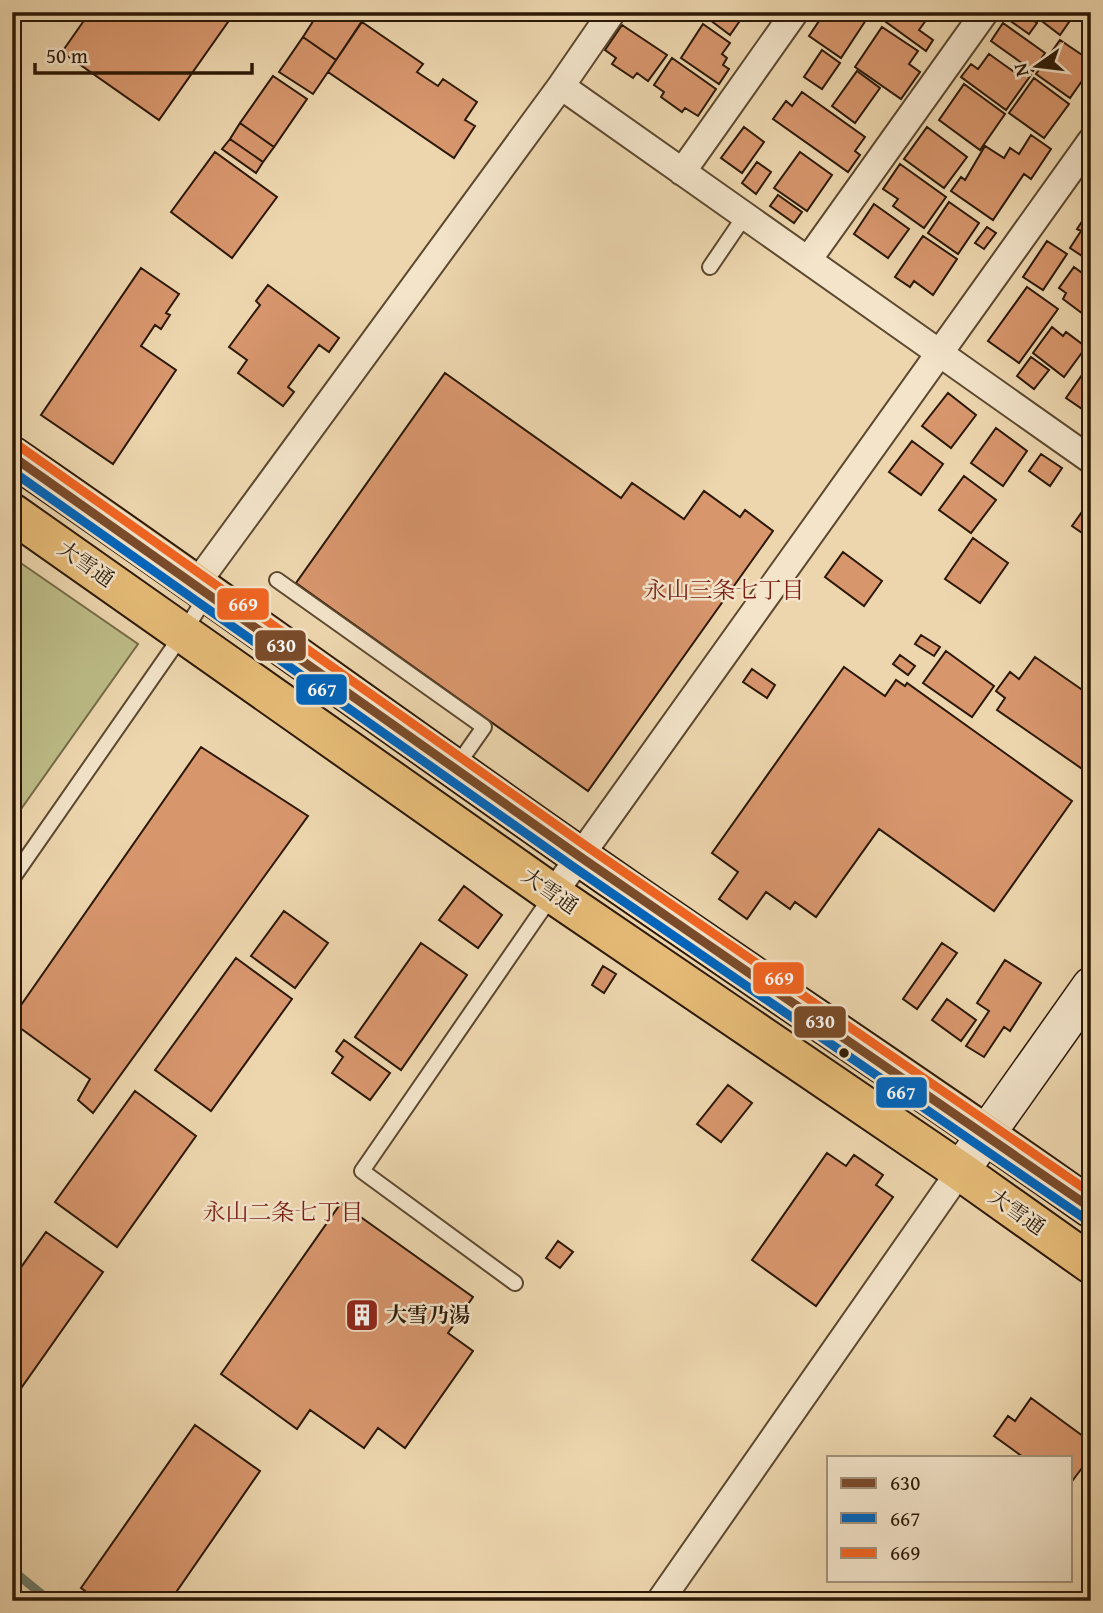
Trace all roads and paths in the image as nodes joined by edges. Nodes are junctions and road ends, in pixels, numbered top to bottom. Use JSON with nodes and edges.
{"nodes":[{"id":1,"x":612,"y":12,"type":"edge"},
{"id":2,"x":794,"y":12,"type":"edge"},
{"id":3,"x":985,"y":12,"type":"edge"},
{"id":4,"x":561,"y":86,"type":"junction"},
{"id":5,"x":1091,"y":141,"type":"edge"},
{"id":6,"x":682,"y":172,"type":"junction"},
{"id":7,"x":744,"y":217,"type":"junction"},
{"id":8,"x":808,"y":260,"type":"junction"},
{"id":9,"x":710,"y":267,"type":"dead end"},
{"id":10,"x":941,"y":353,"type":"junction"},
{"id":11,"x":12,"y":456,"type":"edge"},
{"id":12,"x":1091,"y":460,"type":"edge"},
{"id":13,"x":12,"y":513,"type":"edge"},
{"id":14,"x":277,"y":580,"type":"dead end"},
{"id":15,"x":203,"y":588,"type":"junction"},
{"id":16,"x":184,"y":632,"type":"junction"},
{"id":17,"x":456,"y":768,"type":"junction"},
{"id":18,"x":580,"y":857,"type":"junction"},
{"id":19,"x":12,"y":879,"type":"edge"},
{"id":20,"x":553,"y":894,"type":"junction"},
{"id":21,"x":1091,"y":986,"type":"edge"},
{"id":22,"x":987,"y":1134,"type":"junction"},
{"id":23,"x":960,"y":1171,"type":"junction"},
{"id":24,"x":1091,"y":1208,"type":"edge"},
{"id":25,"x":1091,"y":1264,"type":"edge"},
{"id":26,"x":515,"y":1283,"type":"dead end"},
{"id":27,"x":660,"y":1601,"type":"edge"}],
"edges":[{"from":1,"to":4,"type":"street"},
{"from":2,"to":6,"type":"street"},
{"from":3,"to":8,"type":"street"},
{"from":4,"to":6,"type":"street"},
{"from":4,"to":15,"type":"street"},
{"from":5,"to":10,"type":"street"},
{"from":6,"to":7,"type":"street"},
{"from":7,"to":8,"type":"street"},
{"from":7,"to":9,"type":"lane"},
{"from":8,"to":10,"type":"street"},
{"from":10,"to":12,"type":"street"},
{"from":10,"to":18,"type":"street"},
{"from":11,"to":15,"type":"highway"},
{"from":13,"to":16,"type":"highway","name":"大雪通"},
{"from":14,"to":17,"type":"lane"},
{"from":15,"to":16,"type":"lane"},
{"from":15,"to":17,"type":"highway"},
{"from":16,"to":19,"type":"lane"},
{"from":16,"to":20,"type":"highway","name":"大雪通"},
{"from":17,"to":18,"type":"highway"},
{"from":18,"to":20,"type":"street"},
{"from":18,"to":22,"type":"highway"},
{"from":20,"to":23,"type":"highway","name":"大雪通"},
{"from":20,"to":26,"type":"lane"},
{"from":21,"to":22,"type":"street"},
{"from":22,"to":23,"type":"street"},
{"from":22,"to":24,"type":"highway"},
{"from":23,"to":25,"type":"highway","name":"大雪通"},
{"from":23,"to":27,"type":"street"}]}
